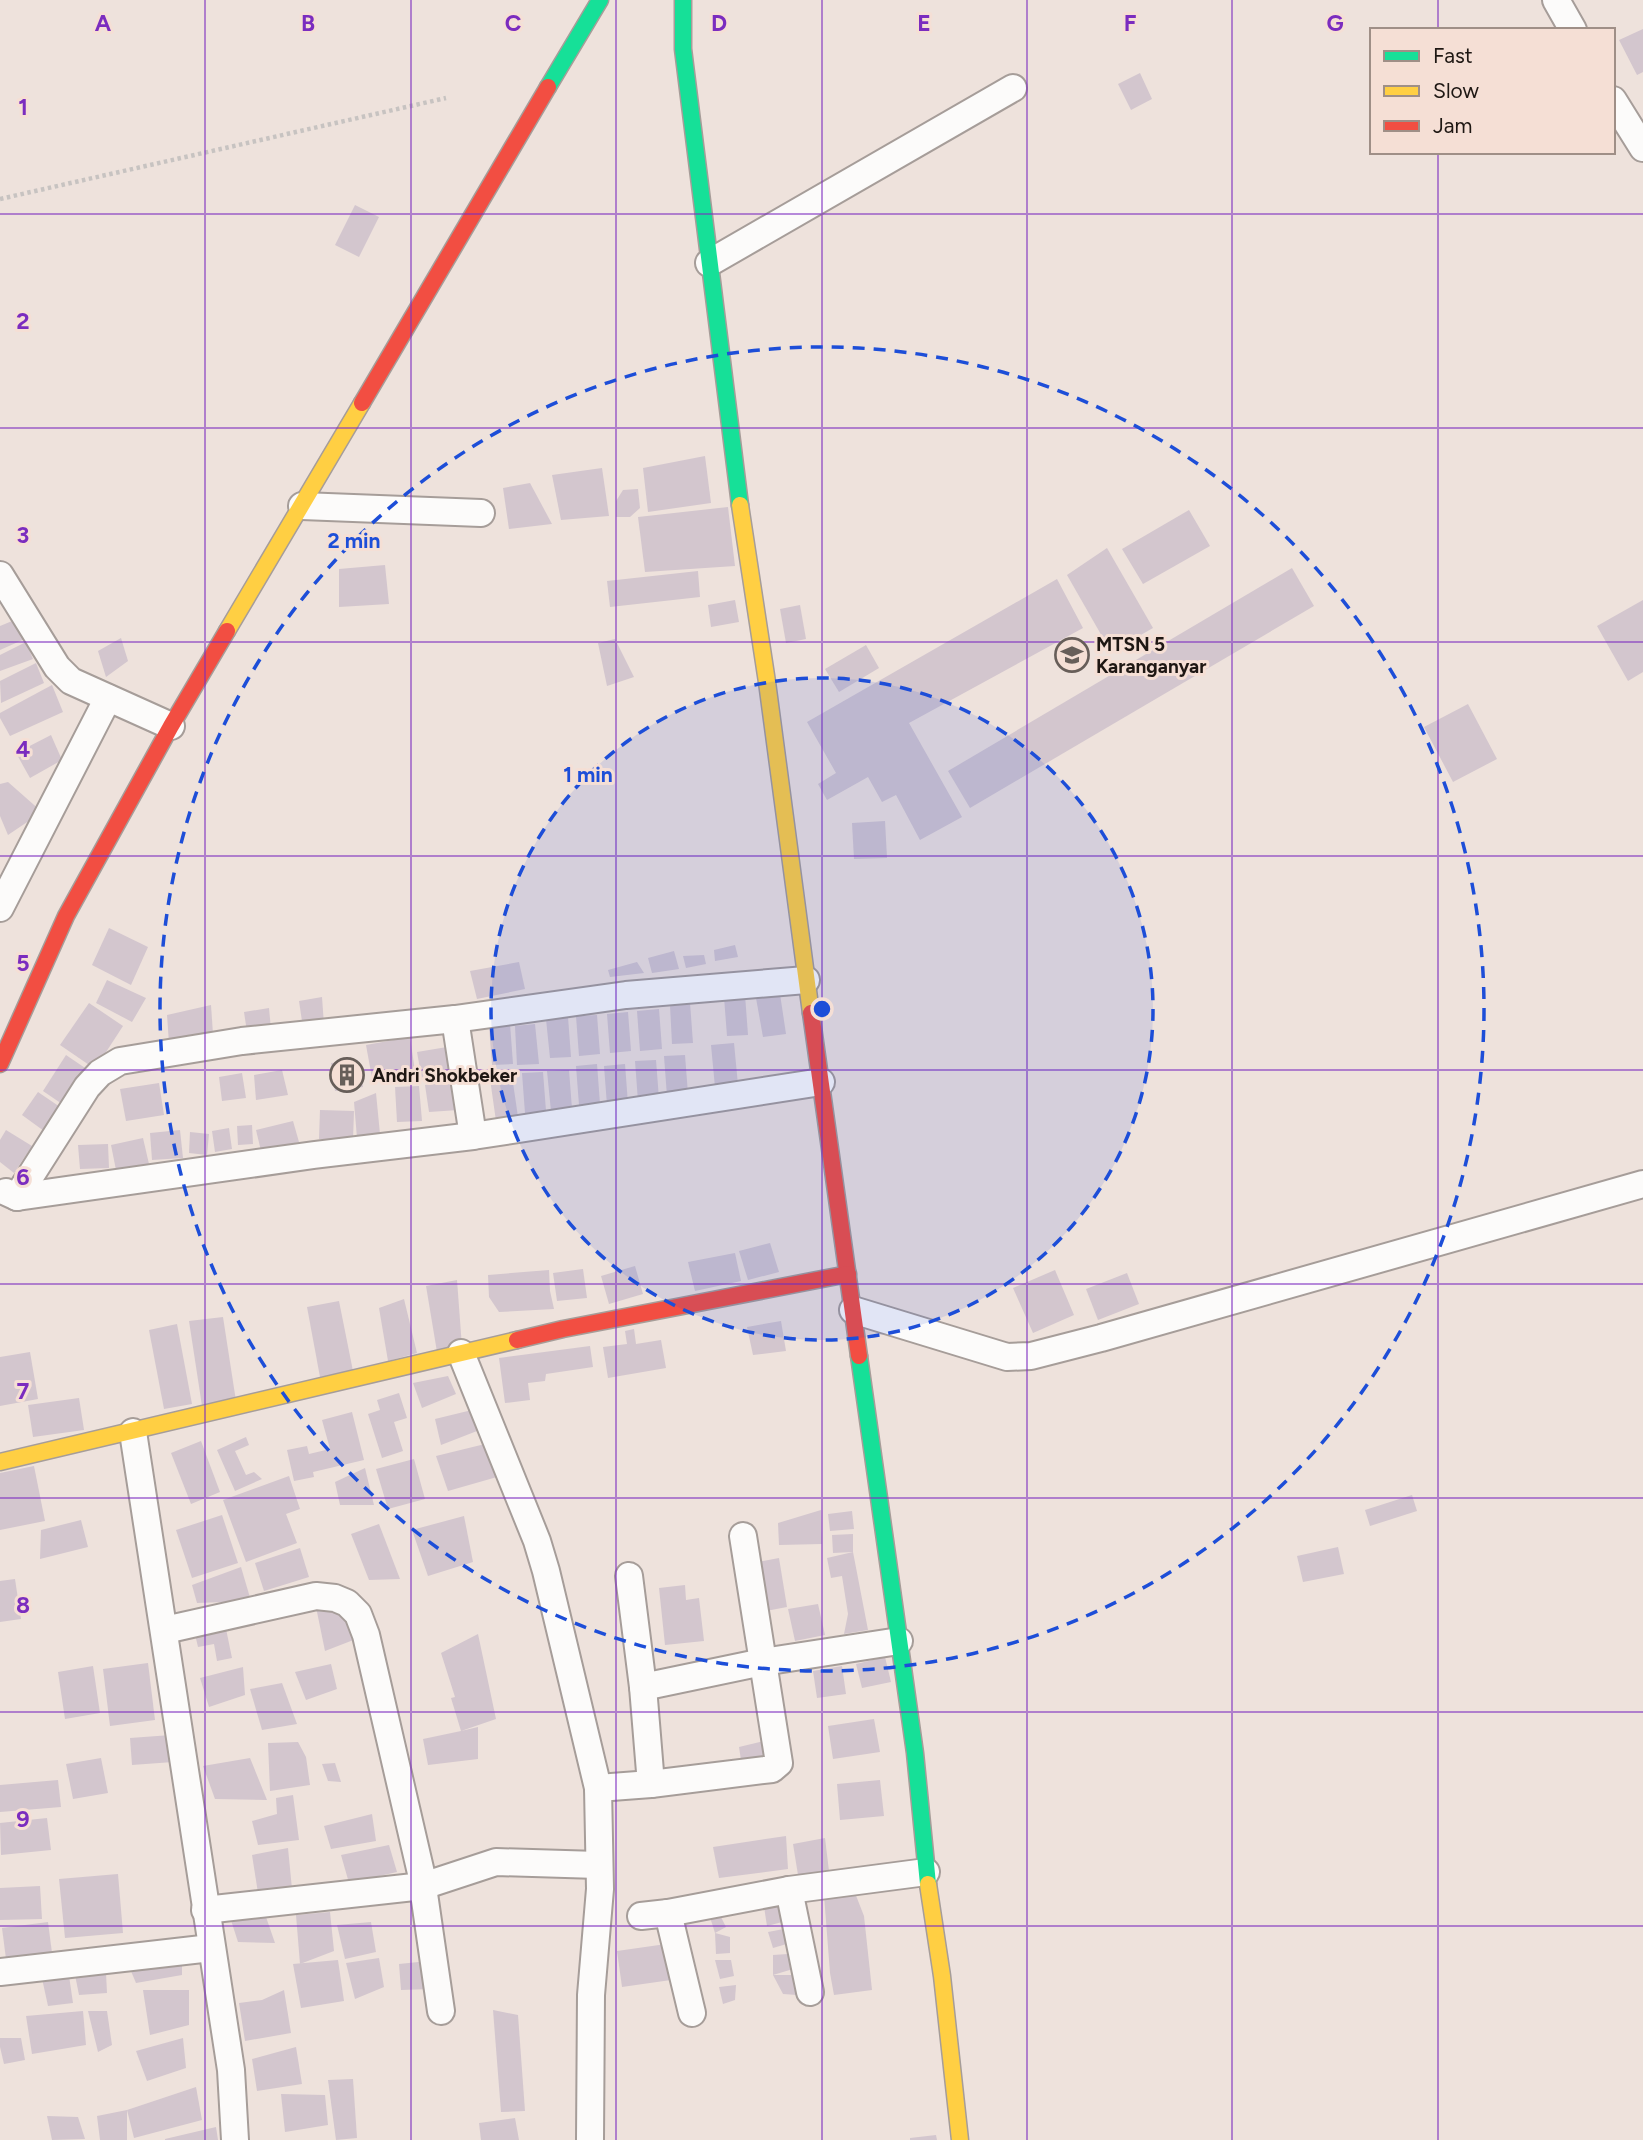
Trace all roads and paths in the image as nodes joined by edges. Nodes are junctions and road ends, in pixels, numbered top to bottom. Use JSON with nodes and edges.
{"nodes":[{"id":1,"x":600,"y":0,"type":"edge"},
{"id":2,"x":683,"y":0,"type":"edge"},
{"id":3,"x":1556,"y":0,"type":"edge"},
{"id":4,"x":1572,"y":28,"type":"edge"},
{"id":5,"x":1013,"y":88,"type":"dead end"},
{"id":6,"x":446,"y":97,"type":"dead end"},
{"id":7,"x":1615,"y":103,"type":"edge"},
{"id":8,"x":1643,"y":148,"type":"edge"},
{"id":9,"x":0,"y":200,"type":"edge"},
{"id":10,"x":709,"y":263,"type":"junction"},
{"id":11,"x":302,"y":506,"type":"junction"},
{"id":12,"x":481,"y":513,"type":"dead end"},
{"id":13,"x":0,"y":575,"type":"edge"},
{"id":14,"x":108,"y":698,"type":"junction"},
{"id":15,"x":165,"y":724,"type":"junction"},
{"id":16,"x":0,"y":908,"type":"edge"},
{"id":17,"x":806,"y":979,"type":"junction"},
{"id":18,"x":455,"y":1019,"type":"junction"},
{"id":19,"x":1,"y":1059,"type":"edge"},
{"id":20,"x":821,"y":1082,"type":"junction"},
{"id":21,"x":473,"y":1136,"type":"junction"},
{"id":22,"x":1643,"y":1184,"type":"edge"},
{"id":23,"x":8,"y":1193,"type":"edge"},
{"id":24,"x":848,"y":1274,"type":"junction"},
{"id":25,"x":853,"y":1310,"type":"junction"},
{"id":26,"x":461,"y":1353,"type":"junction"},
{"id":27,"x":132,"y":1432,"type":"junction"},
{"id":28,"x":0,"y":1462,"type":"edge"},
{"id":29,"x":743,"y":1536,"type":"dead end"},
{"id":30,"x":629,"y":1576,"type":"dead end"},
{"id":31,"x":164,"y":1630,"type":"junction"},
{"id":32,"x":898,"y":1641,"type":"junction"},
{"id":33,"x":764,"y":1662,"type":"junction"},
{"id":34,"x":643,"y":1687,"type":"junction"},
{"id":35,"x":651,"y":1784,"type":"junction"},
{"id":36,"x":598,"y":1788,"type":"junction"},
{"id":37,"x":598,"y":1865,"type":"junction"},
{"id":38,"x":926,"y":1872,"type":"junction"},
{"id":39,"x":423,"y":1886,"type":"junction"},
{"id":40,"x":789,"y":1890,"type":"junction"},
{"id":41,"x":205,"y":1910,"type":"junction"},
{"id":42,"x":668,"y":1913,"type":"junction"},
{"id":43,"x":641,"y":1916,"type":"dead end"},
{"id":44,"x":211,"y":1948,"type":"junction"},
{"id":45,"x":0,"y":1972,"type":"edge"},
{"id":46,"x":810,"y":1992,"type":"dead end"},
{"id":47,"x":441,"y":2011,"type":"dead end"},
{"id":48,"x":692,"y":2013,"type":"dead end"},
{"id":49,"x":235,"y":2140,"type":"edge"},
{"id":50,"x":590,"y":2140,"type":"edge"},
{"id":51,"x":960,"y":2140,"type":"edge"}],
"edges":[{"from":1,"to":11,"type":"main road"},
{"from":2,"to":10,"type":"main road"},
{"from":3,"to":4,"type":"street"},
{"from":5,"to":10,"type":"street"},
{"from":6,"to":9,"type":"path"},
{"from":7,"to":8,"type":"street"},
{"from":10,"to":17,"type":"main road"},
{"from":11,"to":12,"type":"street"},
{"from":11,"to":15,"type":"main road"},
{"from":13,"to":14,"type":"street"},
{"from":14,"to":15,"type":"street"},
{"from":14,"to":16,"type":"street"},
{"from":15,"to":19,"type":"main road"},
{"from":17,"to":18,"type":"street"},
{"from":17,"to":20,"type":"main road"},
{"from":18,"to":21,"type":"street"},
{"from":18,"to":23,"type":"street"},
{"from":20,"to":21,"type":"street"},
{"from":20,"to":24,"type":"main road"},
{"from":21,"to":23,"type":"street"},
{"from":22,"to":25,"type":"street"},
{"from":24,"to":25,"type":"main road"},
{"from":24,"to":26,"type":"main road"},
{"from":25,"to":32,"type":"main road"},
{"from":26,"to":27,"type":"main road"},
{"from":26,"to":36,"type":"street"},
{"from":27,"to":28,"type":"main road"},
{"from":27,"to":31,"type":"street"},
{"from":29,"to":33,"type":"street"},
{"from":30,"to":34,"type":"street"},
{"from":31,"to":39,"type":"street"},
{"from":31,"to":41,"type":"street"},
{"from":32,"to":33,"type":"street"},
{"from":32,"to":38,"type":"main road"},
{"from":33,"to":34,"type":"street"},
{"from":33,"to":35,"type":"street"},
{"from":34,"to":35,"type":"street"},
{"from":35,"to":36,"type":"street"},
{"from":36,"to":37,"type":"street"},
{"from":37,"to":39,"type":"street"},
{"from":37,"to":50,"type":"street"},
{"from":38,"to":40,"type":"street"},
{"from":38,"to":51,"type":"main road"},
{"from":39,"to":41,"type":"street"},
{"from":39,"to":47,"type":"street"},
{"from":40,"to":42,"type":"street"},
{"from":40,"to":46,"type":"street"},
{"from":41,"to":44,"type":"street"},
{"from":42,"to":43,"type":"street"},
{"from":42,"to":48,"type":"street"},
{"from":44,"to":45,"type":"street"},
{"from":44,"to":49,"type":"street"}]}
